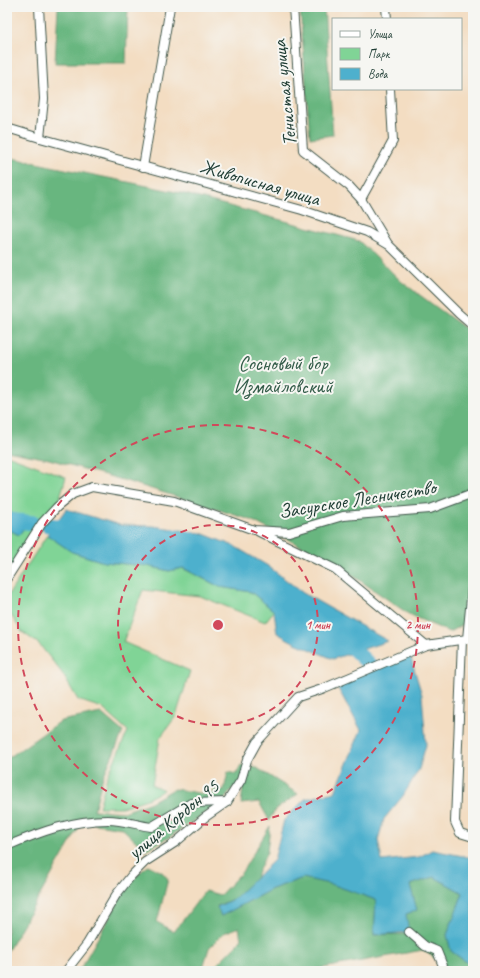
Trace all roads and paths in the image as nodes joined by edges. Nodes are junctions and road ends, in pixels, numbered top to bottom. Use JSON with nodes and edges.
{"nodes":[{"id":1,"x":39,"y":7,"type":"edge"},
{"id":2,"x":170,"y":7,"type":"edge"},
{"id":3,"x":293,"y":7,"type":"edge"},
{"id":4,"x":386,"y":7,"type":"edge"},
{"id":5,"x":387,"y":18,"type":"edge"},
{"id":6,"x":390,"y":90,"type":"edge"},
{"id":7,"x":7,"y":128,"type":"edge"},
{"id":8,"x":40,"y":138,"type":"junction"},
{"id":9,"x":143,"y":167,"type":"junction"},
{"id":10,"x":361,"y":199,"type":"junction"},
{"id":11,"x":388,"y":245,"type":"junction"},
{"id":12,"x":473,"y":326,"type":"edge"},
{"id":13,"x":473,"y":493,"type":"edge"},
{"id":14,"x":254,"y":530,"type":"junction"},
{"id":15,"x":473,"y":577,"type":"edge"},
{"id":16,"x":7,"y":578,"type":"edge"},
{"id":17,"x":468,"y":640,"type":"edge"},
{"id":18,"x":426,"y":645,"type":"junction"},
{"id":19,"x":227,"y":802,"type":"junction"},
{"id":20,"x":473,"y":837,"type":"edge"},
{"id":21,"x":7,"y":846,"type":"edge"},
{"id":22,"x":409,"y":932,"type":"dead end"},
{"id":23,"x":66,"y":971,"type":"edge"},
{"id":24,"x":445,"y":971,"type":"edge"}],
"edges":[{"from":1,"to":8,"type":"street"},
{"from":2,"to":9,"type":"street"},
{"from":3,"to":10,"type":"street","name":"Тенистая улица"},
{"from":4,"to":5,"type":"street"},
{"from":6,"to":10,"type":"street"},
{"from":7,"to":8,"type":"street","name":"Живописная улица"},
{"from":8,"to":9,"type":"street","name":"Живописная улица"},
{"from":9,"to":11,"type":"street","name":"Живописная улица"},
{"from":10,"to":11,"type":"street","name":"Тенистая улица"},
{"from":11,"to":12,"type":"street","name":"Живописная улица"},
{"from":13,"to":14,"type":"street","name":"Засурское Лесничество"},
{"from":14,"to":16,"type":"street","name":"Засурское Лесничество"},
{"from":14,"to":18,"type":"street"},
{"from":15,"to":17,"type":"street"},
{"from":17,"to":18,"type":"street","name":"улица Кордон 95"},
{"from":17,"to":20,"type":"street"},
{"from":18,"to":19,"type":"street","name":"улица Кордон 95"},
{"from":19,"to":21,"type":"street"},
{"from":19,"to":23,"type":"street","name":"улица Кордон 95"},
{"from":22,"to":24,"type":"street"}]}
